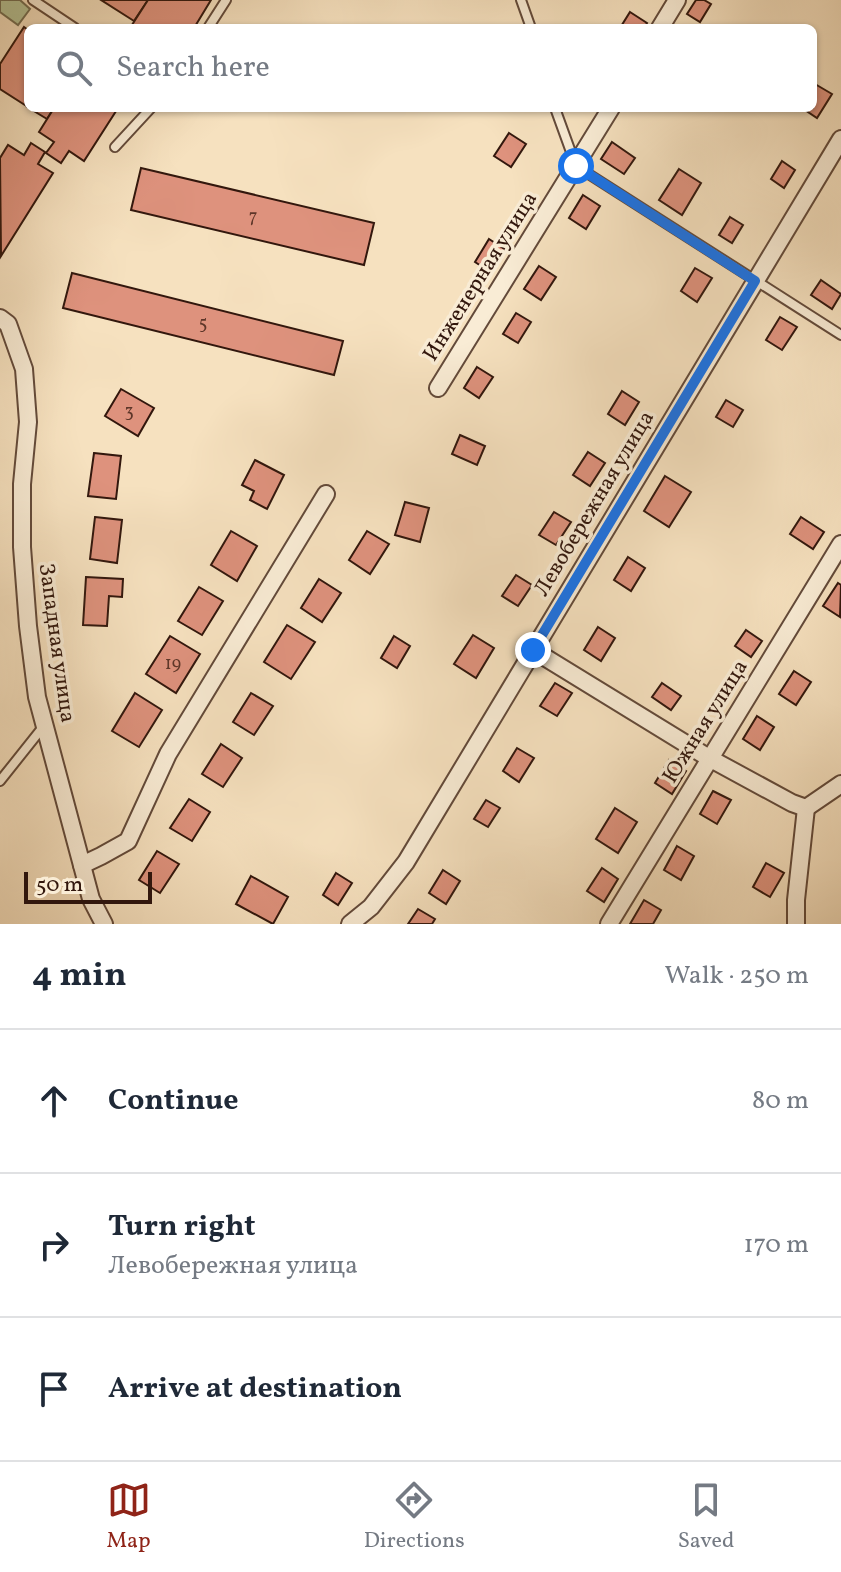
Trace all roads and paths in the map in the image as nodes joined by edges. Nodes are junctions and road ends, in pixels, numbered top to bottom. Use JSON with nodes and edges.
{"nodes":[{"id":1,"x":33,"y":0,"type":"edge"},
{"id":2,"x":226,"y":0,"type":"edge"},
{"id":3,"x":521,"y":0,"type":"edge"},
{"id":4,"x":677,"y":0,"type":"edge"},
{"id":5,"x":69,"y":24,"type":"edge"},
{"id":6,"x":211,"y":24,"type":"edge"},
{"id":7,"x":530,"y":24,"type":"edge"},
{"id":8,"x":662,"y":24,"type":"edge"},
{"id":9,"x":147,"y":112,"type":"edge"},
{"id":10,"x":556,"y":112,"type":"edge"},
{"id":11,"x":609,"y":112,"type":"edge"},
{"id":12,"x":841,"y":139,"type":"edge"},
{"id":13,"x":115,"y":147,"type":"dead end"},
{"id":14,"x":576,"y":166,"type":"junction"},
{"id":15,"x":755,"y":281,"type":"junction"},
{"id":16,"x":0,"y":318,"type":"edge"},
{"id":17,"x":841,"y":335,"type":"edge"},
{"id":18,"x":438,"y":388,"type":"dead end"},
{"id":19,"x":326,"y":494,"type":"dead end"},
{"id":20,"x":841,"y":544,"type":"edge"},
{"id":21,"x":533,"y":650,"type":"junction"},
{"id":22,"x":44,"y":727,"type":"junction"},
{"id":23,"x":709,"y":758,"type":"junction"},
{"id":24,"x":0,"y":781,"type":"edge"},
{"id":25,"x":841,"y":784,"type":"edge"},
{"id":26,"x":806,"y":808,"type":"junction"},
{"id":27,"x":82,"y":865,"type":"junction"},
{"id":28,"x":104,"y":924,"type":"edge"},
{"id":29,"x":350,"y":924,"type":"edge"},
{"id":30,"x":609,"y":924,"type":"edge"},
{"id":31,"x":796,"y":924,"type":"edge"}],
"edges":[{"from":1,"to":5,"type":"lane"},
{"from":2,"to":6,"type":"lane"},
{"from":3,"to":7,"type":"lane"},
{"from":4,"to":8,"type":"street"},
{"from":9,"to":13,"type":"lane"},
{"from":10,"to":14,"type":"lane"},
{"from":11,"to":14,"type":"street","name":"Инженерная улица"},
{"from":12,"to":15,"type":"street","name":"Левобережная улица"},
{"from":14,"to":15,"type":"lane"},
{"from":14,"to":18,"type":"street","name":"Инженерная улица"},
{"from":15,"to":17,"type":"lane"},
{"from":15,"to":21,"type":"street","name":"Левобережная улица"},
{"from":16,"to":22,"type":"street","name":"Западная улица"},
{"from":19,"to":27,"type":"street"},
{"from":20,"to":23,"type":"street","name":"Южная улица"},
{"from":21,"to":23,"type":"street"},
{"from":21,"to":29,"type":"street","name":"Левобережная улица"},
{"from":22,"to":24,"type":"lane"},
{"from":22,"to":27,"type":"street","name":"Западная улица"},
{"from":23,"to":26,"type":"street"},
{"from":23,"to":30,"type":"street","name":"Южная улица"},
{"from":25,"to":26,"type":"street"},
{"from":26,"to":31,"type":"street"},
{"from":27,"to":28,"type":"street","name":"Западная улица"}]}
